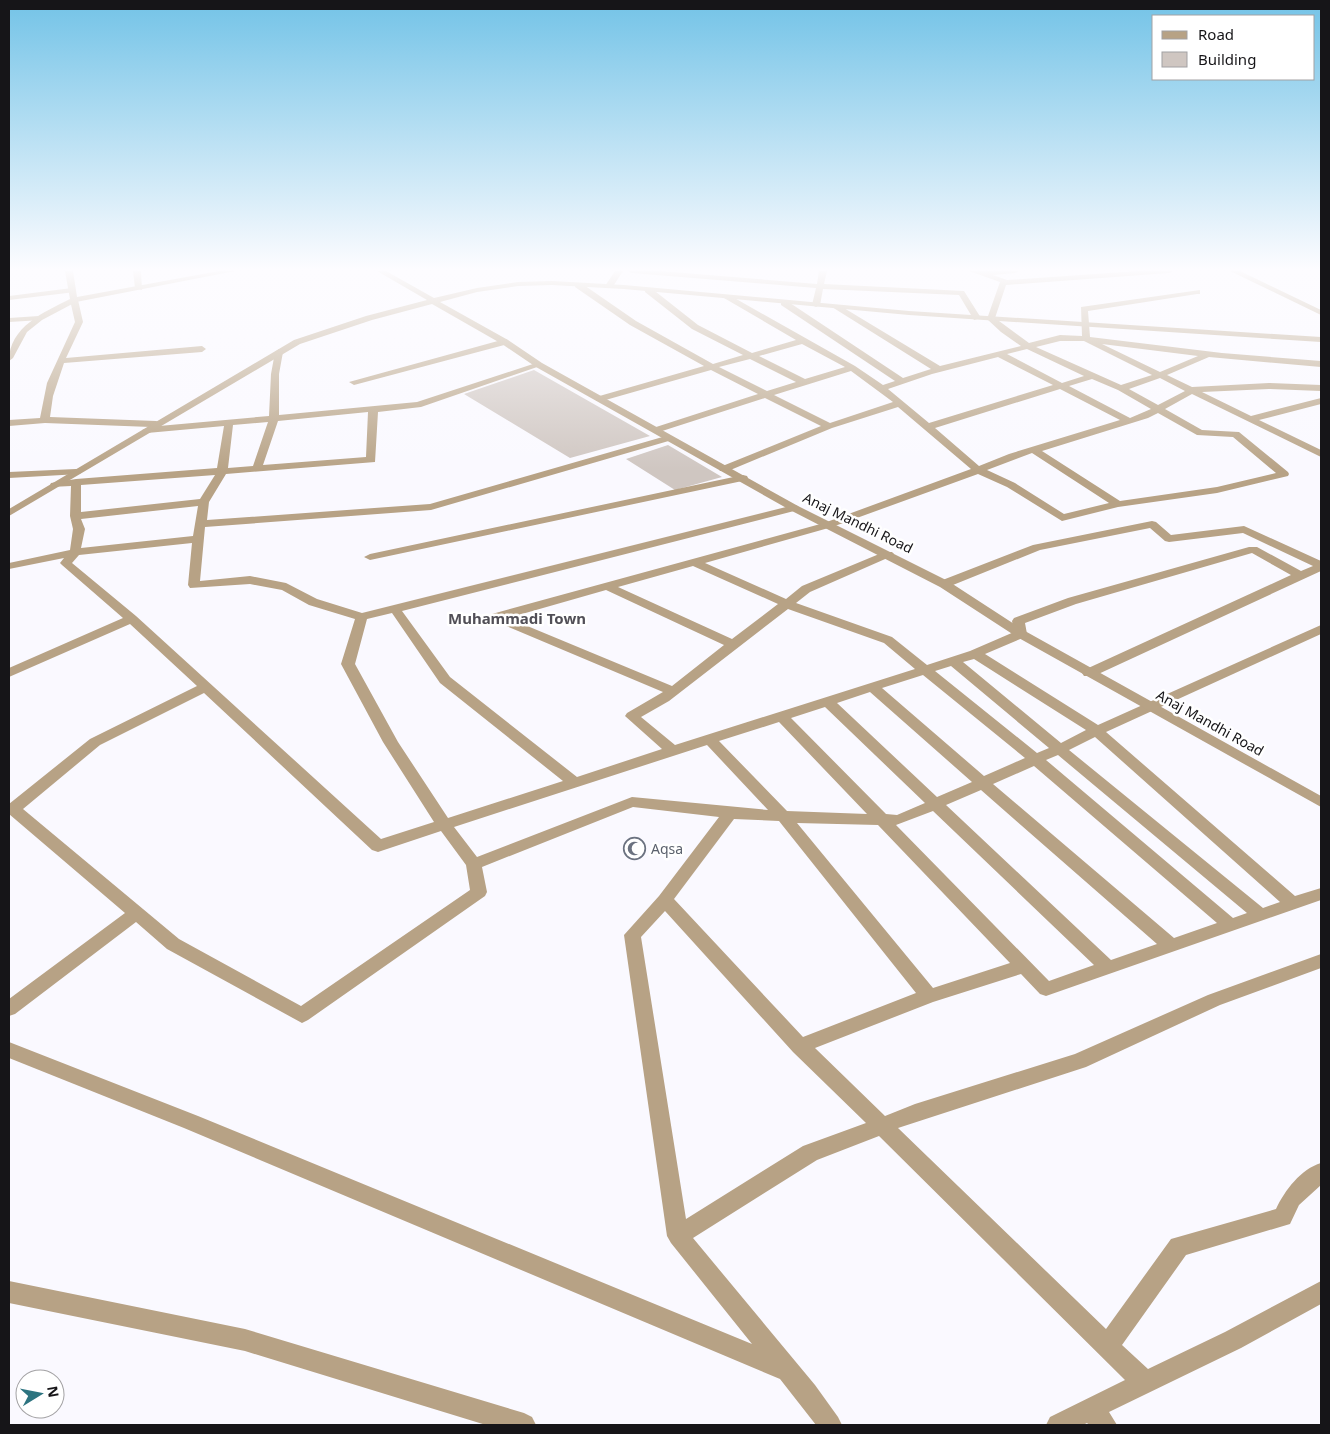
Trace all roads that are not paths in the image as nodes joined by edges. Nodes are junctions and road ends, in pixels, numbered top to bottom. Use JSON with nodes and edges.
{"nodes":[{"id":1,"x":20,"y":338,"type":"edge"},
{"id":2,"x":72,"y":338,"type":"edge"},
{"id":3,"x":309,"y":338,"type":"edge"},
{"id":4,"x":498,"y":338,"type":"edge"},
{"id":5,"x":661,"y":338,"type":"edge"},
{"id":6,"x":718,"y":338,"type":"edge"},
{"id":7,"x":797,"y":338,"type":"edge"},
{"id":8,"x":837,"y":338,"type":"edge"},
{"id":9,"x":886,"y":338,"type":"edge"},
{"id":10,"x":1014,"y":338,"type":"edge"},
{"id":11,"x":1306,"y":338,"type":"edge"},
{"id":12,"x":1086,"y":339,"type":"junction"},
{"id":13,"x":1321,"y":339,"type":"edge"},
{"id":14,"x":802,"y":341,"type":"junction"},
{"id":15,"x":505,"y":342,"type":"junction"},
{"id":16,"x":1028,"y":346,"type":"junction"},
{"id":17,"x":202,"y":349,"type":"dead end"},
{"id":18,"x":279,"y":352,"type":"junction"},
{"id":19,"x":999,"y":354,"type":"junction"},
{"id":20,"x":1207,"y":354,"type":"junction"},
{"id":21,"x":753,"y":355,"type":"junction"},
{"id":22,"x":9,"y":358,"type":"edge"},
{"id":23,"x":61,"y":361,"type":"junction"},
{"id":24,"x":1321,"y":364,"type":"edge"},
{"id":25,"x":539,"y":365,"type":"junction"},
{"id":26,"x":712,"y":367,"type":"junction"},
{"id":27,"x":852,"y":368,"type":"junction"},
{"id":28,"x":938,"y":370,"type":"junction"},
{"id":29,"x":1161,"y":375,"type":"junction"},
{"id":30,"x":1093,"y":376,"type":"junction"},
{"id":31,"x":902,"y":381,"type":"junction"},
{"id":32,"x":354,"y":382,"type":"dead end"},
{"id":33,"x":805,"y":383,"type":"junction"},
{"id":34,"x":1060,"y":385,"type":"junction"},
{"id":35,"x":882,"y":388,"type":"junction"},
{"id":36,"x":1121,"y":388,"type":"junction"},
{"id":37,"x":1321,"y":388,"type":"edge"},
{"id":38,"x":1193,"y":390,"type":"junction"},
{"id":39,"x":767,"y":394,"type":"junction"},
{"id":40,"x":600,"y":399,"type":"junction"},
{"id":41,"x":1321,"y":401,"type":"edge"},
{"id":42,"x":901,"y":403,"type":"junction"},
{"id":43,"x":1158,"y":408,"type":"junction"},
{"id":44,"x":373,"y":410,"type":"junction"},
{"id":45,"x":274,"y":419,"type":"junction"},
{"id":46,"x":1252,"y":419,"type":"junction"},
{"id":47,"x":44,"y":420,"type":"junction"},
{"id":48,"x":1129,"y":421,"type":"junction"},
{"id":49,"x":229,"y":422,"type":"junction"},
{"id":50,"x":9,"y":423,"type":"edge"},
{"id":51,"x":156,"y":424,"type":"junction"},
{"id":52,"x":829,"y":426,"type":"junction"},
{"id":53,"x":928,"y":426,"type":"junction"},
{"id":54,"x":147,"y":430,"type":"junction"},
{"id":55,"x":656,"y":430,"type":"junction"},
{"id":56,"x":669,"y":438,"type":"junction"},
{"id":57,"x":1321,"y":444,"type":"edge"},
{"id":58,"x":1309,"y":448,"type":"junction"},
{"id":59,"x":1034,"y":450,"type":"junction"},
{"id":60,"x":1321,"y":454,"type":"edge"},
{"id":61,"x":257,"y":469,"type":"junction"},
{"id":62,"x":724,"y":469,"type":"junction"},
{"id":63,"x":978,"y":470,"type":"junction"},
{"id":64,"x":222,"y":472,"type":"junction"},
{"id":65,"x":9,"y":475,"type":"edge"},
{"id":66,"x":76,"y":477,"type":"junction"},
{"id":67,"x":743,"y":478,"type":"junction"},
{"id":68,"x":204,"y":502,"type":"junction"},
{"id":69,"x":1118,"y":504,"type":"junction"},
{"id":70,"x":794,"y":508,"type":"junction"},
{"id":71,"x":9,"y":513,"type":"edge"},
{"id":72,"x":75,"y":516,"type":"junction"},
{"id":73,"x":200,"y":524,"type":"junction"},
{"id":74,"x":828,"y":525,"type":"junction"},
{"id":75,"x":198,"y":539,"type":"junction"},
{"id":76,"x":75,"y":552,"type":"junction"},
{"id":77,"x":888,"y":554,"type":"junction"},
{"id":78,"x":370,"y":557,"type":"dead end"},
{"id":79,"x":696,"y":563,"type":"junction"},
{"id":80,"x":9,"y":566,"type":"edge"},
{"id":81,"x":1321,"y":566,"type":"edge"},
{"id":82,"x":1300,"y":575,"type":"junction"},
{"id":83,"x":944,"y":584,"type":"junction"},
{"id":84,"x":609,"y":587,"type":"junction"},
{"id":85,"x":787,"y":604,"type":"junction"},
{"id":86,"x":395,"y":608,"type":"junction"},
{"id":87,"x":362,"y":617,"type":"junction"},
{"id":88,"x":132,"y":620,"type":"junction"},
{"id":89,"x":1321,"y":630,"type":"edge"},
{"id":90,"x":1021,"y":634,"type":"junction"},
{"id":91,"x":734,"y":645,"type":"junction"},
{"id":92,"x":975,"y":654,"type":"junction"},
{"id":93,"x":953,"y":661,"type":"junction"},
{"id":94,"x":926,"y":670,"type":"junction"},
{"id":95,"x":9,"y":673,"type":"edge"},
{"id":96,"x":1089,"y":673,"type":"junction"},
{"id":97,"x":872,"y":687,"type":"junction"},
{"id":98,"x":204,"y":688,"type":"junction"},
{"id":99,"x":673,"y":691,"type":"junction"},
{"id":100,"x":828,"y":701,"type":"junction"},
{"id":101,"x":1148,"y":706,"type":"junction"},
{"id":102,"x":781,"y":716,"type":"junction"},
{"id":103,"x":1096,"y":730,"type":"junction"},
{"id":104,"x":709,"y":738,"type":"junction"},
{"id":105,"x":1059,"y":749,"type":"junction"},
{"id":106,"x":672,"y":750,"type":"junction"},
{"id":107,"x":1035,"y":759,"type":"junction"},
{"id":108,"x":574,"y":782,"type":"junction"},
{"id":109,"x":984,"y":782,"type":"junction"},
{"id":110,"x":1321,"y":802,"type":"edge"},
{"id":111,"x":936,"y":804,"type":"junction"},
{"id":112,"x":730,"y":813,"type":"junction"},
{"id":113,"x":784,"y":817,"type":"junction"},
{"id":114,"x":882,"y":820,"type":"junction"},
{"id":115,"x":443,"y":825,"type":"junction"},
{"id":116,"x":474,"y":864,"type":"junction"},
{"id":117,"x":1321,"y":894,"type":"edge"},
{"id":118,"x":665,"y":900,"type":"junction"},
{"id":119,"x":1293,"y":904,"type":"junction"},
{"id":120,"x":136,"y":913,"type":"junction"},
{"id":121,"x":1260,"y":915,"type":"junction"},
{"id":122,"x":1230,"y":925,"type":"junction"},
{"id":123,"x":1171,"y":946,"type":"junction"},
{"id":124,"x":1320,"y":964,"type":"edge"},
{"id":125,"x":1024,"y":966,"type":"junction"},
{"id":126,"x":1107,"y":968,"type":"junction"},
{"id":127,"x":929,"y":996,"type":"junction"},
{"id":128,"x":9,"y":1009,"type":"edge"},
{"id":129,"x":800,"y":1046,"type":"junction"},
{"id":130,"x":9,"y":1050,"type":"edge"},
{"id":131,"x":881,"y":1126,"type":"junction"},
{"id":132,"x":1321,"y":1172,"type":"edge"},
{"id":133,"x":678,"y":1236,"type":"junction"},
{"id":134,"x":9,"y":1292,"type":"edge"},
{"id":135,"x":1321,"y":1292,"type":"edge"},
{"id":136,"x":1107,"y":1347,"type":"junction"},
{"id":137,"x":788,"y":1370,"type":"junction"},
{"id":138,"x":1145,"y":1383,"type":"junction"},
{"id":139,"x":1097,"y":1417,"type":"edge"},
{"id":140,"x":524,"y":1425,"type":"edge"},
{"id":141,"x":830,"y":1425,"type":"edge"},
{"id":142,"x":1058,"y":1425,"type":"edge"}],
"edges":[{"from":1,"to":22,"type":"street"},
{"from":2,"to":23,"type":"street"},
{"from":3,"to":18,"type":"street"},
{"from":4,"to":15,"type":"street","name":"Anaj Mandhi Road"},
{"from":5,"to":26,"type":"street"},
{"from":6,"to":21,"type":"street"},
{"from":7,"to":14,"type":"street"},
{"from":8,"to":31,"type":"street"},
{"from":9,"to":28,"type":"street"},
{"from":10,"to":16,"type":"street"},
{"from":11,"to":13,"type":"street"},
{"from":12,"to":16,"type":"street"},
{"from":12,"to":20,"type":"street"},
{"from":12,"to":29,"type":"street"},
{"from":14,"to":21,"type":"street"},
{"from":14,"to":27,"type":"street"},
{"from":15,"to":25,"type":"street","name":"Anaj Mandhi Road"},
{"from":15,"to":32,"type":"street"},
{"from":16,"to":19,"type":"street"},
{"from":16,"to":30,"type":"street"},
{"from":17,"to":23,"type":"street"},
{"from":18,"to":45,"type":"street"},
{"from":18,"to":51,"type":"street"},
{"from":19,"to":28,"type":"street"},
{"from":19,"to":34,"type":"street"},
{"from":20,"to":24,"type":"street"},
{"from":20,"to":29,"type":"street"},
{"from":21,"to":26,"type":"street"},
{"from":21,"to":33,"type":"street"},
{"from":23,"to":47,"type":"street"},
{"from":25,"to":40,"type":"street","name":"Anaj Mandhi Road"},
{"from":25,"to":44,"type":"street"},
{"from":26,"to":39,"type":"street"},
{"from":26,"to":40,"type":"street"},
{"from":27,"to":33,"type":"street"},
{"from":27,"to":35,"type":"street"},
{"from":28,"to":31,"type":"street"},
{"from":29,"to":36,"type":"street"},
{"from":29,"to":38,"type":"street"},
{"from":30,"to":34,"type":"street"},
{"from":30,"to":36,"type":"street"},
{"from":31,"to":35,"type":"street"},
{"from":33,"to":39,"type":"street"},
{"from":34,"to":48,"type":"street"},
{"from":34,"to":53,"type":"street"},
{"from":35,"to":42,"type":"street"},
{"from":36,"to":43,"type":"street"},
{"from":37,"to":38,"type":"street"},
{"from":38,"to":43,"type":"street"},
{"from":38,"to":46,"type":"street"},
{"from":39,"to":52,"type":"street"},
{"from":39,"to":55,"type":"street"},
{"from":40,"to":55,"type":"street","name":"Anaj Mandhi Road"},
{"from":41,"to":46,"type":"street"},
{"from":42,"to":52,"type":"street"},
{"from":42,"to":53,"type":"street"},
{"from":43,"to":48,"type":"street"},
{"from":43,"to":69,"type":"street"},
{"from":44,"to":45,"type":"street"},
{"from":44,"to":61,"type":"street"},
{"from":45,"to":49,"type":"street"},
{"from":45,"to":61,"type":"street"},
{"from":46,"to":58,"type":"street"},
{"from":47,"to":50,"type":"street"},
{"from":47,"to":51,"type":"street"},
{"from":48,"to":59,"type":"street"},
{"from":49,"to":54,"type":"street"},
{"from":49,"to":64,"type":"street"},
{"from":51,"to":54,"type":"street"},
{"from":52,"to":62,"type":"street"},
{"from":53,"to":63,"type":"street"},
{"from":54,"to":66,"type":"street"},
{"from":55,"to":56,"type":"street","name":"Anaj Mandhi Road"},
{"from":56,"to":62,"type":"street","name":"Anaj Mandhi Road"},
{"from":56,"to":73,"type":"street"},
{"from":57,"to":58,"type":"street"},
{"from":58,"to":60,"type":"street"},
{"from":59,"to":63,"type":"street"},
{"from":59,"to":69,"type":"street"},
{"from":61,"to":64,"type":"street"},
{"from":62,"to":67,"type":"street","name":"Anaj Mandhi Road"},
{"from":63,"to":69,"type":"street"},
{"from":63,"to":74,"type":"street"},
{"from":64,"to":66,"type":"street"},
{"from":64,"to":68,"type":"street"},
{"from":65,"to":66,"type":"street"},
{"from":66,"to":71,"type":"street"},
{"from":66,"to":72,"type":"street"},
{"from":67,"to":70,"type":"street","name":"Anaj Mandhi Road"},
{"from":67,"to":78,"type":"street"},
{"from":68,"to":72,"type":"street"},
{"from":68,"to":73,"type":"street"},
{"from":70,"to":74,"type":"street","name":"Anaj Mandhi Road"},
{"from":70,"to":86,"type":"street"},
{"from":72,"to":76,"type":"street"},
{"from":73,"to":75,"type":"street"},
{"from":74,"to":77,"type":"street","name":"Anaj Mandhi Road"},
{"from":74,"to":79,"type":"street"},
{"from":75,"to":76,"type":"street"},
{"from":75,"to":87,"type":"street"},
{"from":76,"to":80,"type":"street"},
{"from":76,"to":88,"type":"street"},
{"from":77,"to":83,"type":"street","name":"Anaj Mandhi Road"},
{"from":77,"to":85,"type":"street"},
{"from":79,"to":84,"type":"street"},
{"from":79,"to":85,"type":"street"},
{"from":81,"to":82,"type":"street"},
{"from":81,"to":83,"type":"street"},
{"from":82,"to":90,"type":"street"},
{"from":82,"to":96,"type":"street"},
{"from":83,"to":90,"type":"street","name":"Anaj Mandhi Road"},
{"from":84,"to":91,"type":"street"},
{"from":84,"to":99,"type":"street"},
{"from":85,"to":91,"type":"street"},
{"from":85,"to":94,"type":"street"},
{"from":86,"to":87,"type":"street"},
{"from":86,"to":108,"type":"street"},
{"from":87,"to":115,"type":"street"},
{"from":88,"to":95,"type":"street"},
{"from":88,"to":98,"type":"street"},
{"from":89,"to":101,"type":"street"},
{"from":90,"to":92,"type":"street"},
{"from":90,"to":96,"type":"street","name":"Anaj Mandhi Road"},
{"from":91,"to":99,"type":"street"},
{"from":92,"to":93,"type":"street"},
{"from":92,"to":103,"type":"street"},
{"from":93,"to":94,"type":"street"},
{"from":93,"to":105,"type":"street"},
{"from":94,"to":97,"type":"street"},
{"from":94,"to":107,"type":"street"},
{"from":96,"to":101,"type":"street","name":"Anaj Mandhi Road"},
{"from":97,"to":100,"type":"street"},
{"from":97,"to":109,"type":"street"},
{"from":98,"to":115,"type":"street"},
{"from":98,"to":120,"type":"street"},
{"from":99,"to":106,"type":"street"},
{"from":100,"to":102,"type":"street"},
{"from":100,"to":111,"type":"street"},
{"from":101,"to":103,"type":"street"},
{"from":101,"to":110,"type":"street","name":"Anaj Mandhi Road"},
{"from":102,"to":104,"type":"street"},
{"from":102,"to":114,"type":"street"},
{"from":103,"to":105,"type":"street"},
{"from":103,"to":119,"type":"street"},
{"from":104,"to":106,"type":"street"},
{"from":104,"to":113,"type":"street"},
{"from":105,"to":107,"type":"street"},
{"from":105,"to":121,"type":"street"},
{"from":106,"to":108,"type":"street"},
{"from":107,"to":109,"type":"street"},
{"from":107,"to":122,"type":"street"},
{"from":108,"to":115,"type":"street"},
{"from":109,"to":111,"type":"street"},
{"from":109,"to":123,"type":"street"},
{"from":111,"to":114,"type":"street"},
{"from":111,"to":126,"type":"street"},
{"from":112,"to":113,"type":"street"},
{"from":112,"to":116,"type":"street"},
{"from":112,"to":118,"type":"street"},
{"from":113,"to":114,"type":"street"},
{"from":113,"to":127,"type":"street"},
{"from":114,"to":125,"type":"street"},
{"from":115,"to":116,"type":"street"},
{"from":116,"to":120,"type":"street"},
{"from":117,"to":119,"type":"street"},
{"from":118,"to":129,"type":"street"},
{"from":118,"to":133,"type":"street"},
{"from":119,"to":121,"type":"street"},
{"from":120,"to":128,"type":"street"},
{"from":121,"to":122,"type":"street"},
{"from":122,"to":123,"type":"street"},
{"from":123,"to":126,"type":"street"},
{"from":124,"to":131,"type":"street"},
{"from":125,"to":126,"type":"street"},
{"from":125,"to":127,"type":"street"},
{"from":127,"to":129,"type":"street"},
{"from":129,"to":131,"type":"street"},
{"from":130,"to":137,"type":"street"},
{"from":131,"to":133,"type":"street"},
{"from":131,"to":136,"type":"street"},
{"from":132,"to":136,"type":"street"},
{"from":133,"to":137,"type":"street"},
{"from":134,"to":140,"type":"street"},
{"from":135,"to":138,"type":"street"},
{"from":136,"to":138,"type":"street"},
{"from":137,"to":141,"type":"street"},
{"from":138,"to":139,"type":"street"},
{"from":139,"to":142,"type":"street"}]}
